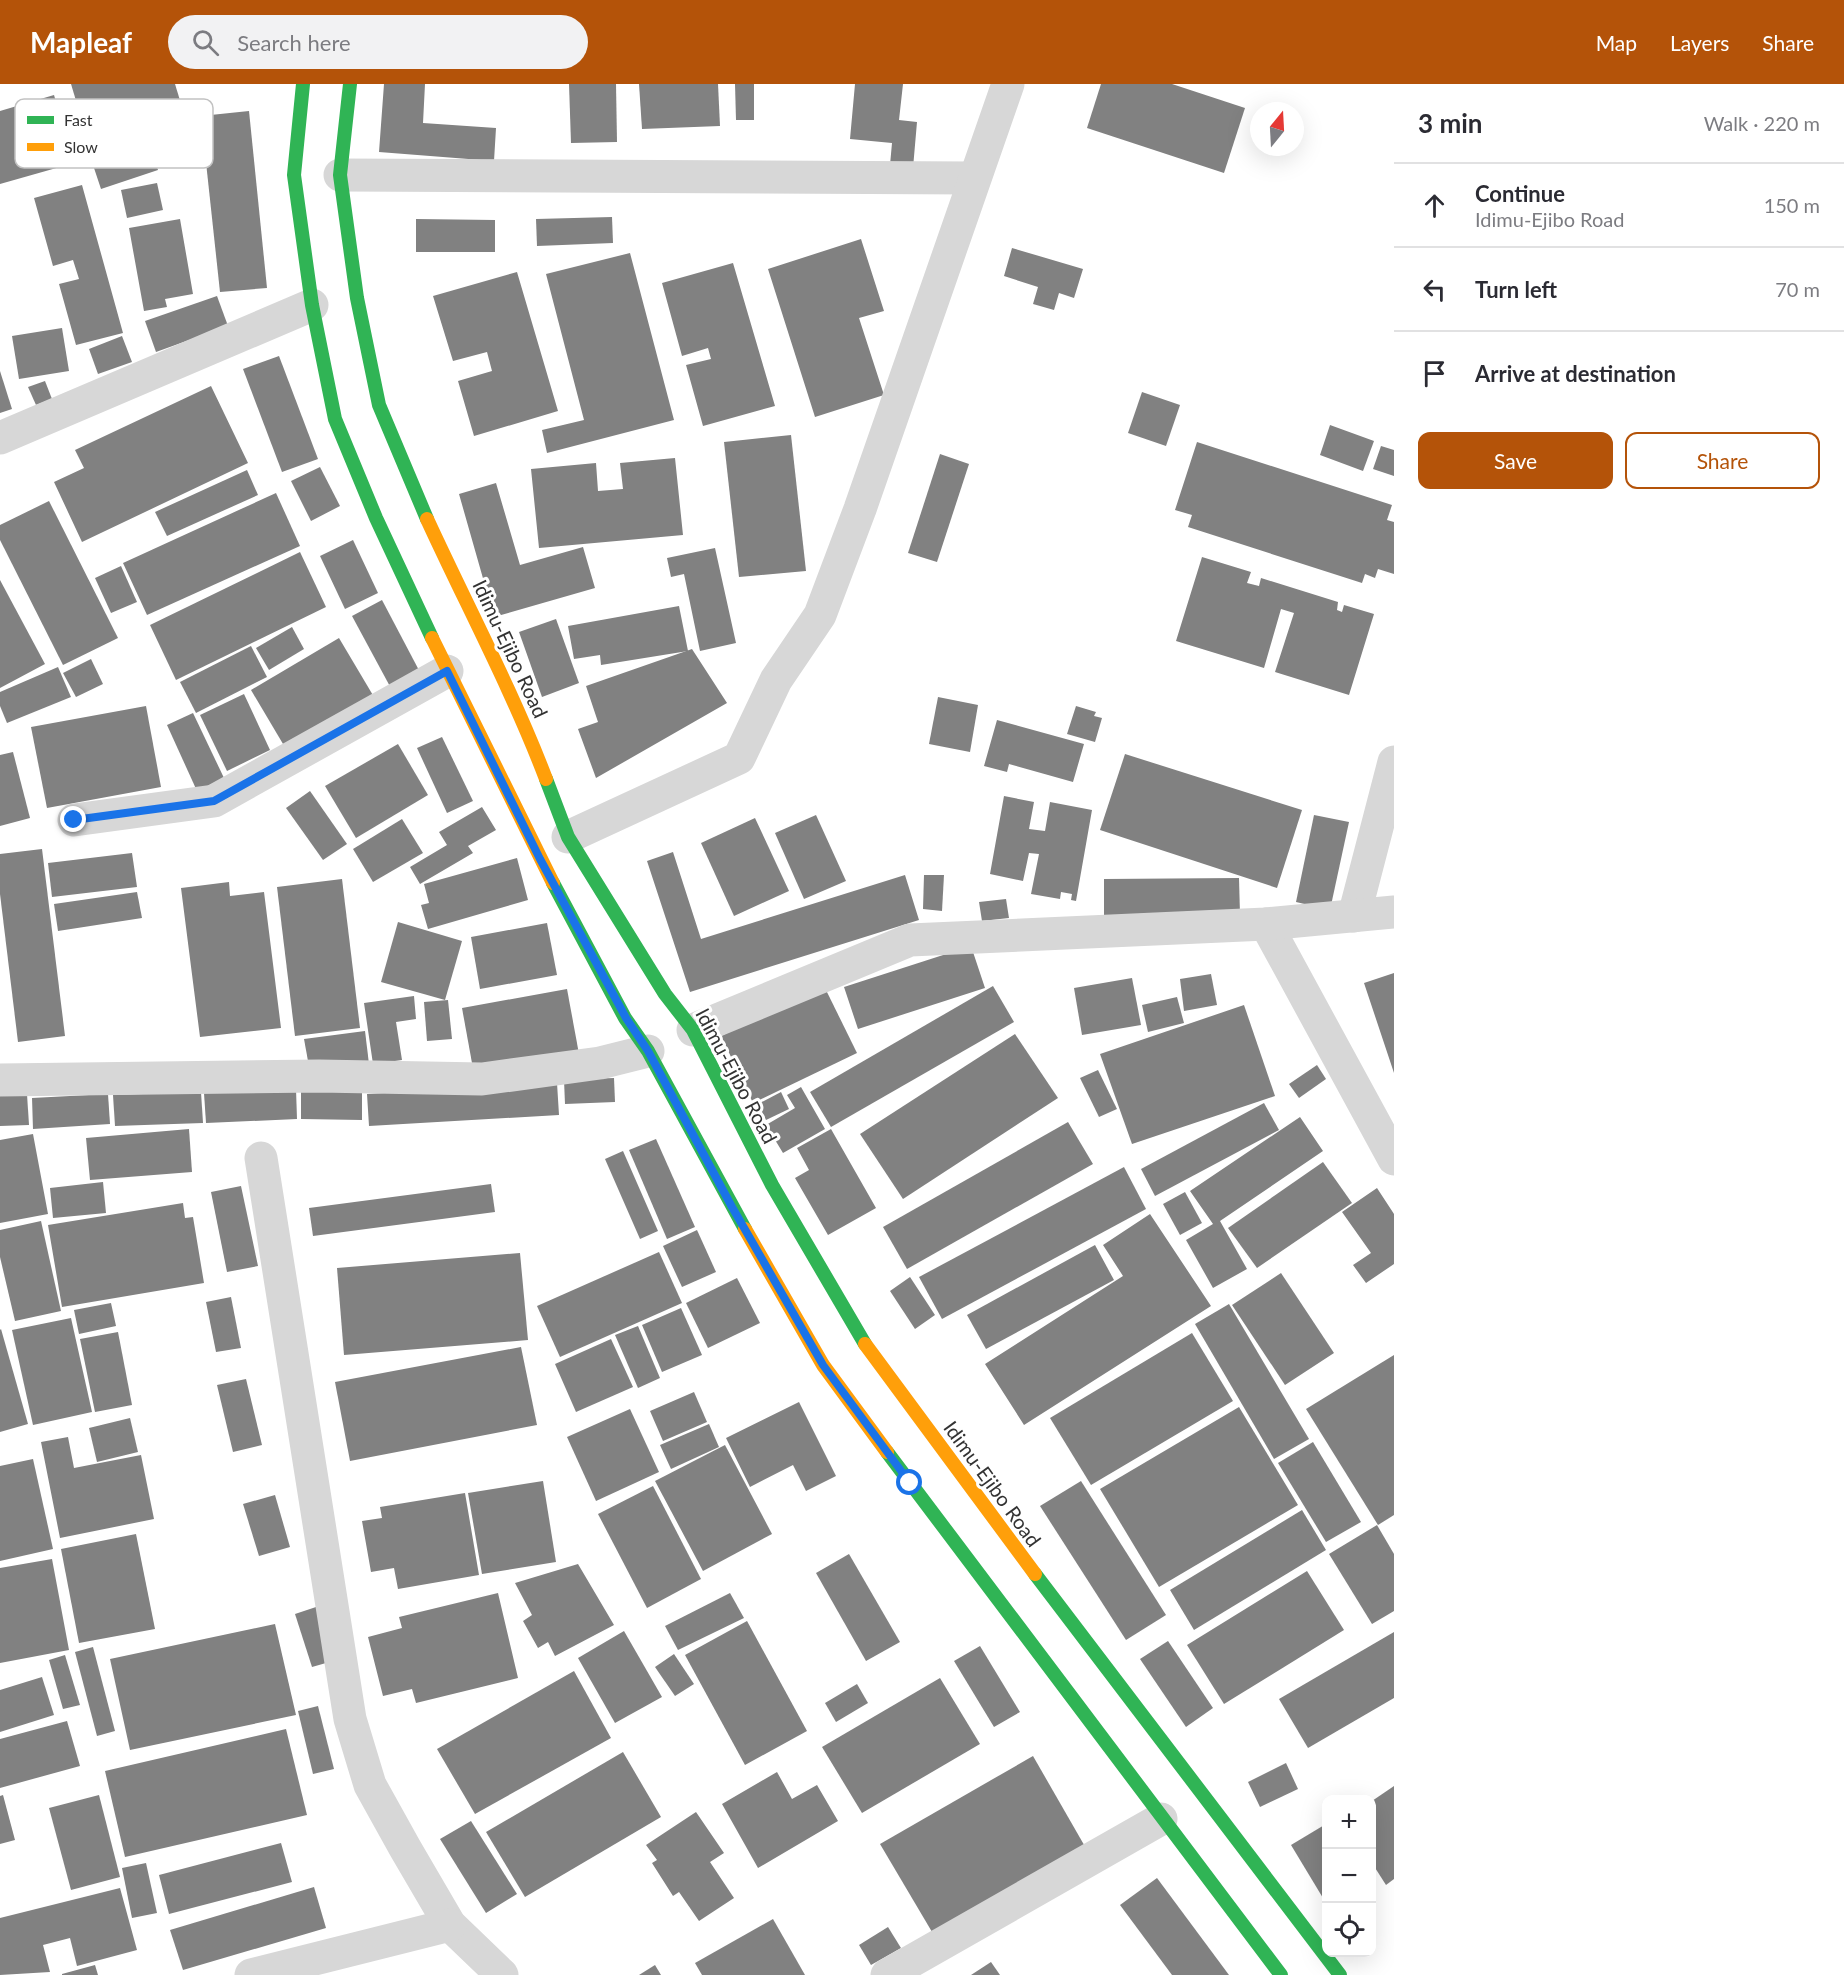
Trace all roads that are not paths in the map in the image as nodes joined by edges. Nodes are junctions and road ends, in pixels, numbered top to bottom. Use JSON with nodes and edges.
{"nodes":[{"id":1,"x":303,"y":84,"type":"edge"},
{"id":2,"x":350,"y":84,"type":"edge"},
{"id":3,"x":1008,"y":84,"type":"edge"},
{"id":4,"x":340,"y":175,"type":"junction"},
{"id":5,"x":974,"y":178,"type":"junction"},
{"id":6,"x":312,"y":305,"type":"junction"},
{"id":7,"x":0,"y":438,"type":"edge"},
{"id":8,"x":447,"y":671,"type":"junction"},
{"id":9,"x":1394,"y":762,"type":"edge"},
{"id":10,"x":74,"y":820,"type":"dead end"},
{"id":11,"x":568,"y":837,"type":"junction"},
{"id":12,"x":1394,"y":912,"type":"edge"},
{"id":13,"x":1354,"y":916,"type":"junction"},
{"id":14,"x":1266,"y":924,"type":"junction"},
{"id":15,"x":693,"y":1030,"type":"junction"},
{"id":16,"x":648,"y":1051,"type":"junction"},
{"id":17,"x":0,"y":1080,"type":"edge"},
{"id":18,"x":261,"y":1158,"type":"dead end"},
{"id":19,"x":1394,"y":1160,"type":"edge"},
{"id":20,"x":1161,"y":1819,"type":"junction"},
{"id":21,"x":450,"y":1925,"type":"junction"},
{"id":22,"x":251,"y":1975,"type":"edge"},
{"id":23,"x":502,"y":1975,"type":"edge"},
{"id":24,"x":887,"y":1975,"type":"edge"},
{"id":25,"x":1281,"y":1975,"type":"edge"},
{"id":26,"x":1340,"y":1975,"type":"edge"}],
"edges":[{"from":1,"to":6,"type":"main road"},
{"from":2,"to":4,"type":"main road","name":"Idimu-Ejibo Road"},
{"from":3,"to":5,"type":"street"},
{"from":4,"to":5,"type":"street"},
{"from":4,"to":11,"type":"main road","name":"Idimu-Ejibo Road"},
{"from":5,"to":11,"type":"street"},
{"from":6,"to":7,"type":"street"},
{"from":6,"to":8,"type":"main road"},
{"from":8,"to":10,"type":"street"},
{"from":8,"to":16,"type":"main road"},
{"from":9,"to":13,"type":"street"},
{"from":11,"to":15,"type":"main road","name":"Idimu-Ejibo Road"},
{"from":12,"to":13,"type":"street"},
{"from":13,"to":14,"type":"street"},
{"from":14,"to":15,"type":"street"},
{"from":14,"to":19,"type":"street"},
{"from":15,"to":26,"type":"main road","name":"Idimu-Ejibo Road"},
{"from":16,"to":17,"type":"street"},
{"from":16,"to":20,"type":"main road"},
{"from":18,"to":21,"type":"street"},
{"from":20,"to":24,"type":"street"},
{"from":20,"to":25,"type":"main road"},
{"from":21,"to":22,"type":"street"},
{"from":21,"to":23,"type":"street"}]}
